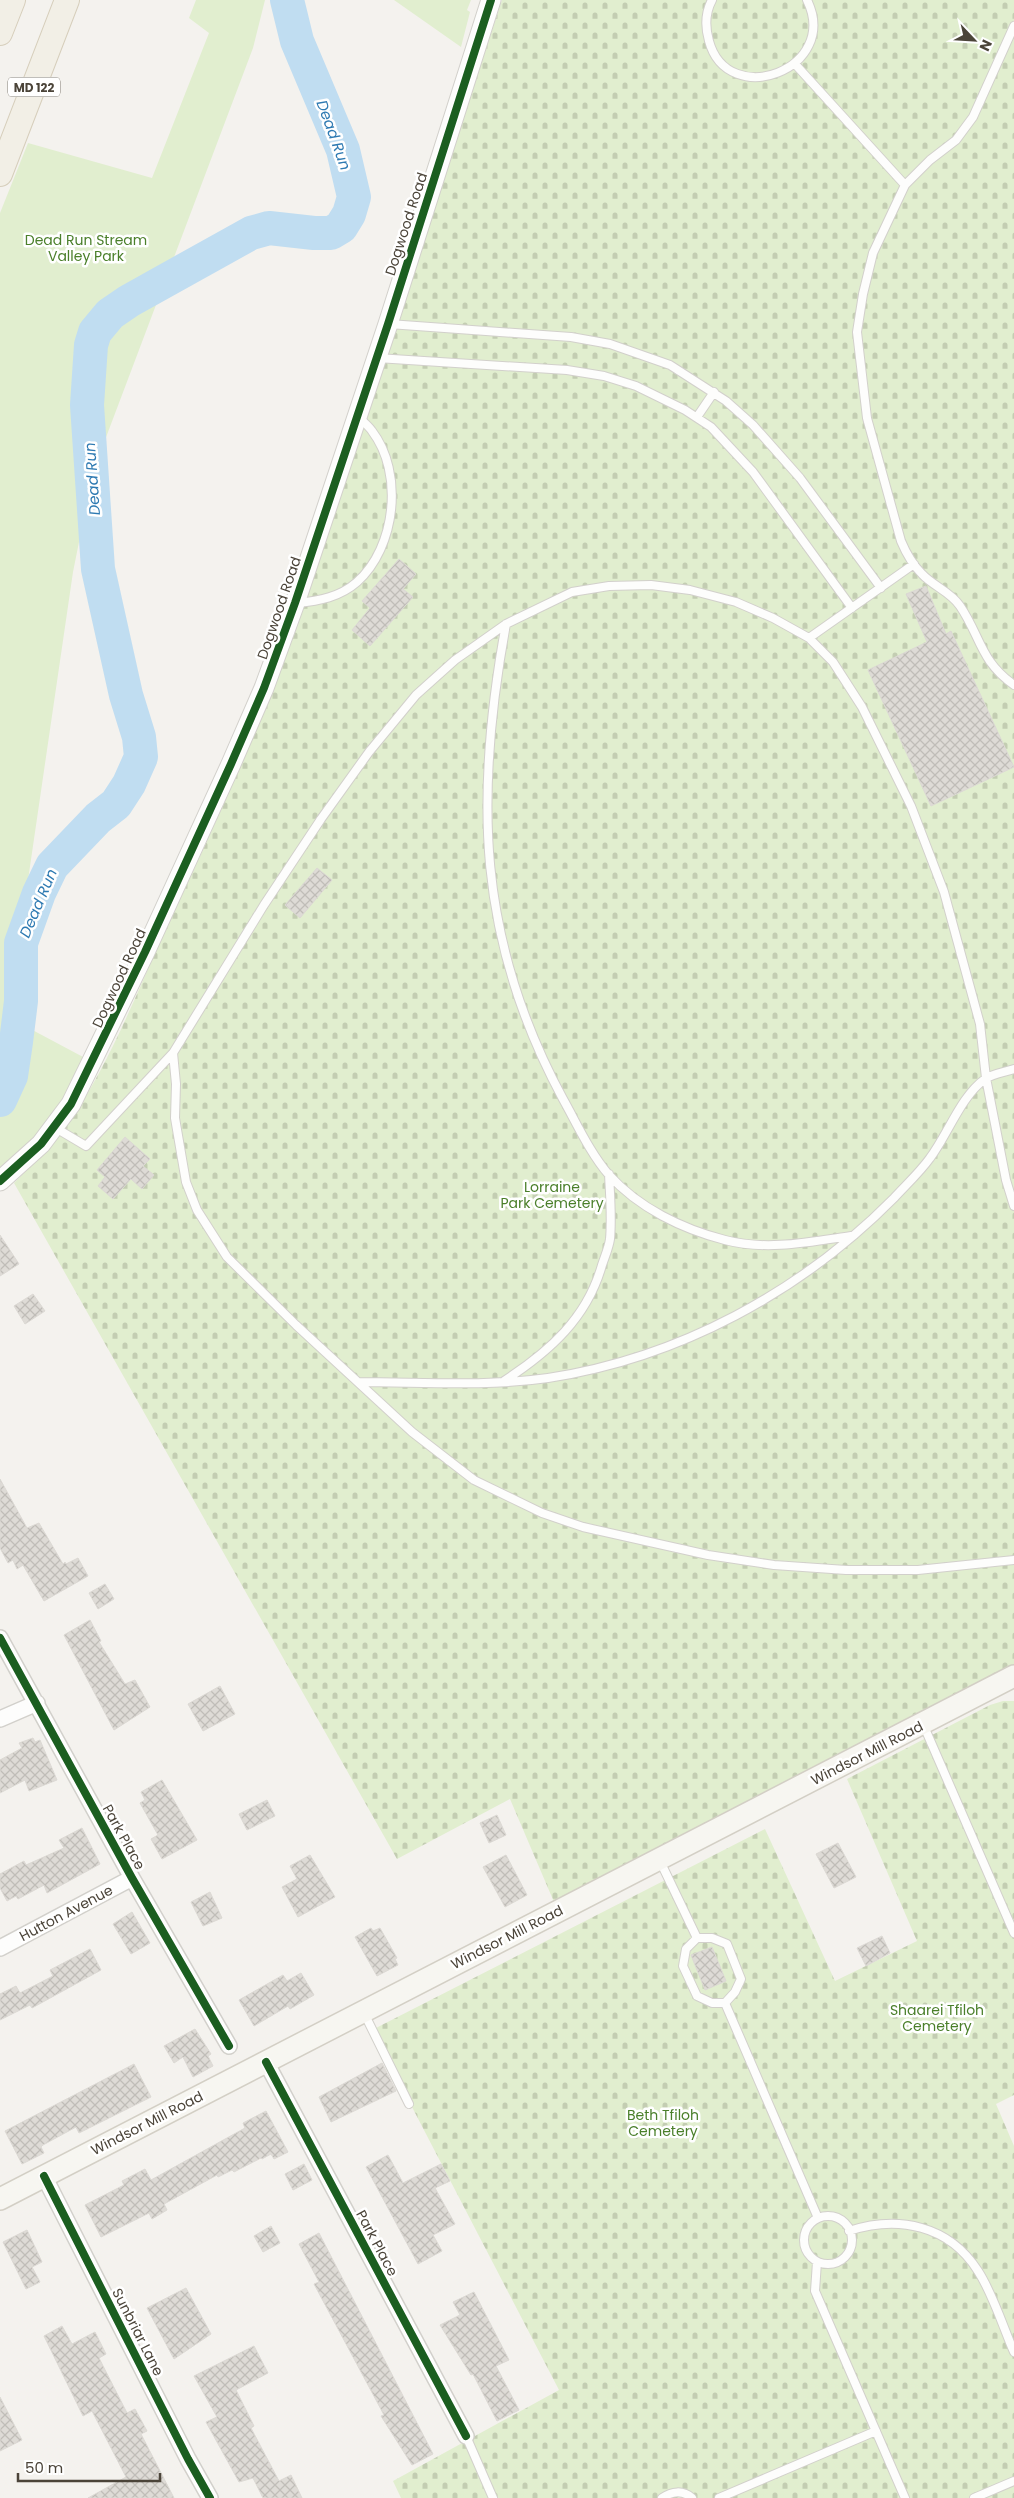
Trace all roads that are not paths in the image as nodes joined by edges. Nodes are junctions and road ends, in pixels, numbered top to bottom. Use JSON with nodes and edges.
{"nodes":[{"id":1,"x":13,"y":0,"type":"edge"},
{"id":2,"x":67,"y":0,"type":"edge"},
{"id":3,"x":490,"y":0,"type":"edge"},
{"id":4,"x":712,"y":0,"type":"edge"},
{"id":5,"x":807,"y":0,"type":"edge"},
{"id":6,"x":1014,"y":26,"type":"edge"},
{"id":7,"x":0,"y":33,"type":"edge"},
{"id":8,"x":795,"y":64,"type":"junction"},
{"id":9,"x":0,"y":174,"type":"edge"},
{"id":10,"x":905,"y":185,"type":"junction"},
{"id":11,"x":388,"y":324,"type":"junction"},
{"id":12,"x":377,"y":358,"type":"junction"},
{"id":13,"x":714,"y":392,"type":"junction"},
{"id":14,"x":357,"y":416,"type":"junction"},
{"id":15,"x":697,"y":417,"type":"junction"},
{"id":16,"x":914,"y":564,"type":"junction"},
{"id":17,"x":881,"y":588,"type":"junction"},
{"id":18,"x":295,"y":603,"type":"junction"},
{"id":19,"x":852,"y":608,"type":"junction"},
{"id":20,"x":506,"y":624,"type":"junction"},
{"id":21,"x":809,"y":638,"type":"junction"},
{"id":22,"x":1014,"y":685,"type":"edge"},
{"id":23,"x":172,"y":1053,"type":"junction"},
{"id":24,"x":1014,"y":1069,"type":"edge"},
{"id":25,"x":986,"y":1078,"type":"junction"},
{"id":26,"x":54,"y":1127,"type":"junction"},
{"id":27,"x":608,"y":1174,"type":"junction"},
{"id":28,"x":0,"y":1181,"type":"edge"},
{"id":29,"x":1014,"y":1206,"type":"edge"},
{"id":30,"x":851,"y":1236,"type":"junction"},
{"id":31,"x":359,"y":1382,"type":"junction"},
{"id":32,"x":501,"y":1382,"type":"junction"},
{"id":33,"x":1014,"y":1560,"type":"edge"},
{"id":34,"x":0,"y":1638,"type":"edge"},
{"id":35,"x":1014,"y":1677,"type":"edge"},
{"id":36,"x":37,"y":1703,"type":"junction"},
{"id":37,"x":0,"y":1719,"type":"edge"},
{"id":38,"x":923,"y":1724,"type":"junction"},
{"id":39,"x":659,"y":1860,"type":"junction"},
{"id":40,"x":132,"y":1878,"type":"junction"},
{"id":41,"x":1014,"y":1933,"type":"edge"},
{"id":42,"x":697,"y":1938,"type":"junction"},
{"id":43,"x":0,"y":1948,"type":"edge"},
{"id":44,"x":725,"y":2003,"type":"junction"},
{"id":45,"x":363,"y":2011,"type":"junction"},
{"id":46,"x":229,"y":2046,"type":"dead end"},
{"id":47,"x":266,"y":2062,"type":"junction"},
{"id":48,"x":409,"y":2104,"type":"dead end"},
{"id":49,"x":44,"y":2176,"type":"junction"},
{"id":50,"x":0,"y":2199,"type":"edge"},
{"id":51,"x":818,"y":2218,"type":"junction"},
{"id":52,"x":850,"y":2231,"type":"junction"},
{"id":53,"x":817,"y":2262,"type":"junction"},
{"id":54,"x":1014,"y":2352,"type":"edge"},
{"id":55,"x":876,"y":2432,"type":"junction"},
{"id":56,"x":466,"y":2436,"type":"joint"},
{"id":57,"x":1014,"y":2481,"type":"edge"},
{"id":58,"x":210,"y":2498,"type":"edge"},
{"id":59,"x":493,"y":2498,"type":"edge"},
{"id":60,"x":662,"y":2498,"type":"edge"},
{"id":61,"x":692,"y":2498,"type":"edge"},
{"id":62,"x":719,"y":2498,"type":"edge"},
{"id":63,"x":905,"y":2498,"type":"edge"},
{"id":64,"x":974,"y":2498,"type":"edge"}],
"edges":[{"from":1,"to":7,"type":"main road"},
{"from":2,"to":9,"type":"main road","number":"MD 122"},
{"from":3,"to":11,"type":"street","name":"Dogwood Road"},
{"from":4,"to":8,"type":"lane"},
{"from":5,"to":8,"type":"lane"},
{"from":6,"to":10,"type":"lane"},
{"from":8,"to":10,"type":"lane"},
{"from":10,"to":16,"type":"lane"},
{"from":11,"to":12,"type":"street","name":"Dogwood Road"},
{"from":11,"to":13,"type":"lane"},
{"from":12,"to":14,"type":"street","name":"Dogwood Road"},
{"from":12,"to":15,"type":"lane"},
{"from":13,"to":15,"type":"lane"},
{"from":13,"to":17,"type":"lane"},
{"from":14,"to":18,"type":"street","name":"Dogwood Road"},
{"from":14,"to":18,"type":"lane"},
{"from":15,"to":19,"type":"lane"},
{"from":16,"to":17,"type":"lane"},
{"from":16,"to":22,"type":"lane"},
{"from":17,"to":19,"type":"lane"},
{"from":18,"to":26,"type":"street","name":"Dogwood Road"},
{"from":19,"to":21,"type":"lane"},
{"from":20,"to":21,"type":"lane"},
{"from":20,"to":23,"type":"lane"},
{"from":20,"to":27,"type":"lane"},
{"from":21,"to":25,"type":"lane"},
{"from":23,"to":26,"type":"lane"},
{"from":23,"to":31,"type":"lane"},
{"from":24,"to":25,"type":"lane"},
{"from":25,"to":29,"type":"lane"},
{"from":25,"to":30,"type":"lane"},
{"from":26,"to":28,"type":"street","name":"Dogwood Road"},
{"from":27,"to":30,"type":"lane"},
{"from":27,"to":32,"type":"lane"},
{"from":30,"to":32,"type":"lane"},
{"from":31,"to":32,"type":"lane"},
{"from":31,"to":33,"type":"lane"},
{"from":34,"to":36,"type":"street","name":"Park Place"},
{"from":35,"to":38,"type":"main road","name":"Windsor Mill Road"},
{"from":36,"to":37,"type":"street"},
{"from":36,"to":40,"type":"street","name":"Park Place"},
{"from":38,"to":39,"type":"main road","name":"Windsor Mill Road"},
{"from":38,"to":41,"type":"lane"},
{"from":39,"to":42,"type":"lane"},
{"from":39,"to":45,"type":"main road","name":"Windsor Mill Road"},
{"from":40,"to":43,"type":"street","name":"Hutton Avenue"},
{"from":40,"to":46,"type":"street","name":"Park Place"},
{"from":42,"to":44,"type":"lane"},
{"from":42,"to":44,"type":"lane"},
{"from":44,"to":51,"type":"lane"},
{"from":45,"to":47,"type":"main road","name":"Windsor Mill Road"},
{"from":45,"to":48,"type":"lane"},
{"from":47,"to":49,"type":"main road","name":"Windsor Mill Road"},
{"from":47,"to":56,"type":"street","name":"Park Place"},
{"from":49,"to":50,"type":"main road","name":"Windsor Mill Road"},
{"from":49,"to":58,"type":"street","name":"Sunbriar Lane"},
{"from":51,"to":52,"type":"lane"},
{"from":51,"to":53,"type":"lane"},
{"from":52,"to":53,"type":"lane"},
{"from":52,"to":54,"type":"lane"},
{"from":53,"to":55,"type":"lane"},
{"from":55,"to":62,"type":"lane"},
{"from":55,"to":63,"type":"lane"},
{"from":56,"to":59,"type":"lane"},
{"from":57,"to":64,"type":"lane"},
{"from":60,"to":61,"type":"lane"}]}
